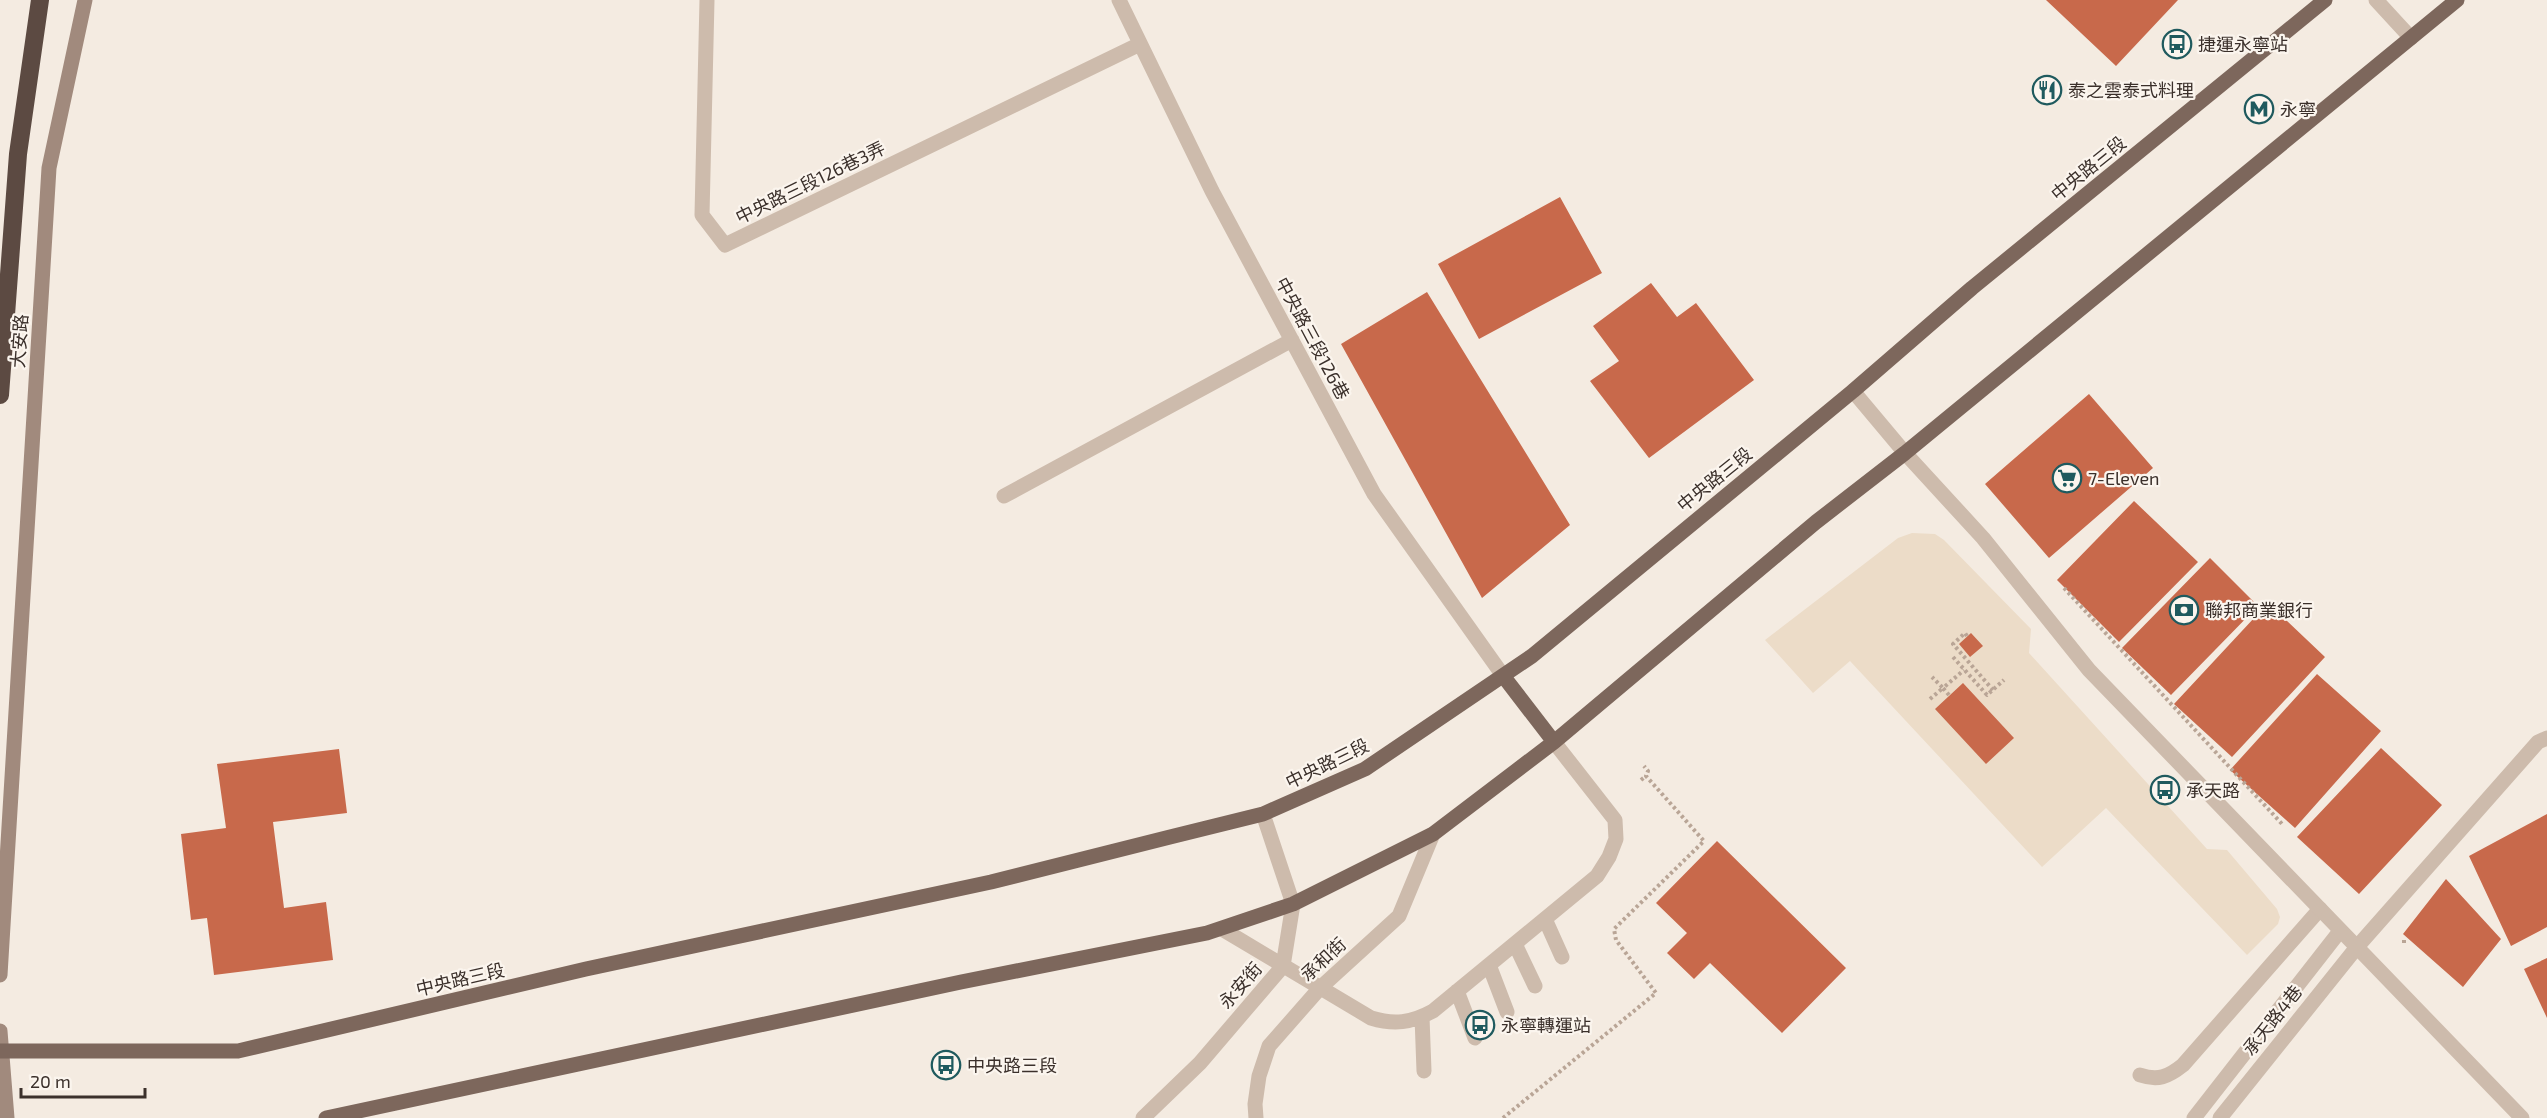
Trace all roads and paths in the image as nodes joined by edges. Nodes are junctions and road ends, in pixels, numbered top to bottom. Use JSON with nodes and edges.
{"nodes":[{"id":1,"x":40,"y":0,"type":"edge"},
{"id":2,"x":85,"y":0,"type":"edge"},
{"id":3,"x":707,"y":0,"type":"edge"},
{"id":4,"x":1119,"y":0,"type":"edge"},
{"id":5,"x":2325,"y":0,"type":"edge"},
{"id":6,"x":2376,"y":0,"type":"edge"},
{"id":7,"x":2457,"y":0,"type":"edge"},
{"id":8,"x":2410,"y":38,"type":"junction"},
{"id":9,"x":1140,"y":44,"type":"junction"},
{"id":10,"x":1292,"y":340,"type":"junction"},
{"id":11,"x":1853,"y":391,"type":"junction"},
{"id":12,"x":0,"y":395,"type":"edge"},
{"id":13,"x":1905,"y":453,"type":"junction"},
{"id":14,"x":1004,"y":496,"type":"dead end"},
{"id":15,"x":2057,"y":581,"type":"dead end"},
{"id":16,"x":1967,"y":636,"type":"dead end"},
{"id":17,"x":1953,"y":657,"type":"dead end"},
{"id":18,"x":1964,"y":670,"type":"junction"},
{"id":19,"x":1504,"y":676,"type":"junction"},
{"id":20,"x":1932,"y":676,"type":"dead end"},
{"id":21,"x":2004,"y":680,"type":"dead end"},
{"id":22,"x":1943,"y":688,"type":"junction"},
{"id":23,"x":1993,"y":690,"type":"junction"},
{"id":24,"x":1949,"y":695,"type":"dead end"},
{"id":25,"x":1930,"y":699,"type":"dead end"},
{"id":26,"x":2547,"y":738,"type":"edge"},
{"id":27,"x":1554,"y":742,"type":"junction"},
{"id":28,"x":1644,"y":766,"type":"dead end"},
{"id":29,"x":1646,"y":776,"type":"junction"},
{"id":30,"x":1641,"y":780,"type":"dead end"},
{"id":31,"x":1263,"y":814,"type":"junction"},
{"id":32,"x":2285,"y":827,"type":"dead end"},
{"id":33,"x":1433,"y":834,"type":"junction"},
{"id":34,"x":1293,"y":904,"type":"junction"},
{"id":35,"x":2320,"y":909,"type":"junction"},
{"id":36,"x":1545,"y":919,"type":"junction"},
{"id":37,"x":1222,"y":929,"type":"junction"},
{"id":38,"x":2340,"y":931,"type":"junction"},
{"id":39,"x":2404,"y":940,"type":"dead end"},
{"id":40,"x":1515,"y":944,"type":"junction"},
{"id":41,"x":2404,"y":946,"type":"dead end"},
{"id":42,"x":2357,"y":947,"type":"junction"},
{"id":43,"x":1562,"y":957,"type":"dead end"},
{"id":44,"x":1489,"y":965,"type":"junction"},
{"id":45,"x":1283,"y":966,"type":"junction"},
{"id":46,"x":0,"y":975,"type":"edge"},
{"id":47,"x":1535,"y":986,"type":"dead end"},
{"id":48,"x":1320,"y":988,"type":"junction"},
{"id":49,"x":1457,"y":991,"type":"junction"},
{"id":50,"x":1507,"y":1012,"type":"dead end"},
{"id":51,"x":1422,"y":1017,"type":"junction"},
{"id":52,"x":0,"y":1031,"type":"edge"},
{"id":53,"x":1475,"y":1038,"type":"dead end"},
{"id":54,"x":1,"y":1051,"type":"edge"},
{"id":55,"x":1424,"y":1071,"type":"dead end"},
{"id":56,"x":2140,"y":1075,"type":"dead end"},
{"id":57,"x":7,"y":1118,"type":"edge"},
{"id":58,"x":326,"y":1118,"type":"edge"},
{"id":59,"x":1143,"y":1118,"type":"edge"},
{"id":60,"x":1256,"y":1118,"type":"edge"},
{"id":61,"x":1503,"y":1118,"type":"edge"},
{"id":62,"x":2194,"y":1118,"type":"edge"},
{"id":63,"x":2220,"y":1118,"type":"edge"},
{"id":64,"x":2522,"y":1118,"type":"edge"}],
"edges":[{"from":1,"to":12,"type":"highway"},
{"from":2,"to":46,"type":"street","name":"大安路"},
{"from":3,"to":9,"type":"street","name":"中央路三段126巷3弄"},
{"from":4,"to":9,"type":"street","name":"中央路三段126巷"},
{"from":5,"to":11,"type":"main road","name":"中央路三段"},
{"from":6,"to":8,"type":"street"},
{"from":7,"to":8,"type":"main road"},
{"from":8,"to":13,"type":"main road"},
{"from":9,"to":10,"type":"street","name":"中央路三段126巷"},
{"from":10,"to":14,"type":"street"},
{"from":10,"to":19,"type":"street","name":"中央路三段126巷"},
{"from":11,"to":13,"type":"street"},
{"from":11,"to":19,"type":"main road","name":"中央路三段"},
{"from":13,"to":27,"type":"main road"},
{"from":13,"to":35,"type":"street"},
{"from":15,"to":32,"type":"path"},
{"from":16,"to":23,"type":"path"},
{"from":17,"to":18,"type":"path"},
{"from":18,"to":22,"type":"path"},
{"from":18,"to":23,"type":"path"},
{"from":19,"to":27,"type":"main road"},
{"from":19,"to":31,"type":"main road","name":"中央路三段"},
{"from":20,"to":22,"type":"path"},
{"from":21,"to":23,"type":"path"},
{"from":22,"to":24,"type":"path"},
{"from":22,"to":25,"type":"path"},
{"from":26,"to":42,"type":"street","name":"承天路4巷"},
{"from":27,"to":33,"type":"main road"},
{"from":27,"to":36,"type":"street"},
{"from":28,"to":29,"type":"path"},
{"from":29,"to":30,"type":"path"},
{"from":29,"to":61,"type":"path"},
{"from":31,"to":34,"type":"street","name":"永安街"},
{"from":31,"to":54,"type":"main road","name":"中央路三段"},
{"from":33,"to":34,"type":"main road"},
{"from":33,"to":48,"type":"street","name":"承和街"},
{"from":34,"to":37,"type":"main road"},
{"from":34,"to":45,"type":"street","name":"永安街"},
{"from":35,"to":38,"type":"street"},
{"from":35,"to":56,"type":"street"},
{"from":36,"to":40,"type":"street"},
{"from":36,"to":43,"type":"street"},
{"from":37,"to":45,"type":"street"},
{"from":37,"to":58,"type":"main road"},
{"from":38,"to":42,"type":"street"},
{"from":38,"to":62,"type":"street"},
{"from":39,"to":41,"type":"path"},
{"from":40,"to":44,"type":"street"},
{"from":40,"to":47,"type":"street"},
{"from":42,"to":63,"type":"street","name":"承天路4巷"},
{"from":42,"to":64,"type":"street"},
{"from":44,"to":49,"type":"street"},
{"from":44,"to":50,"type":"street"},
{"from":45,"to":48,"type":"street"},
{"from":45,"to":59,"type":"street","name":"永安街"},
{"from":48,"to":51,"type":"street"},
{"from":48,"to":60,"type":"street","name":"承和街"},
{"from":49,"to":51,"type":"street"},
{"from":49,"to":53,"type":"street"},
{"from":51,"to":55,"type":"street"},
{"from":52,"to":54,"type":"street"},
{"from":54,"to":57,"type":"street"}]}
